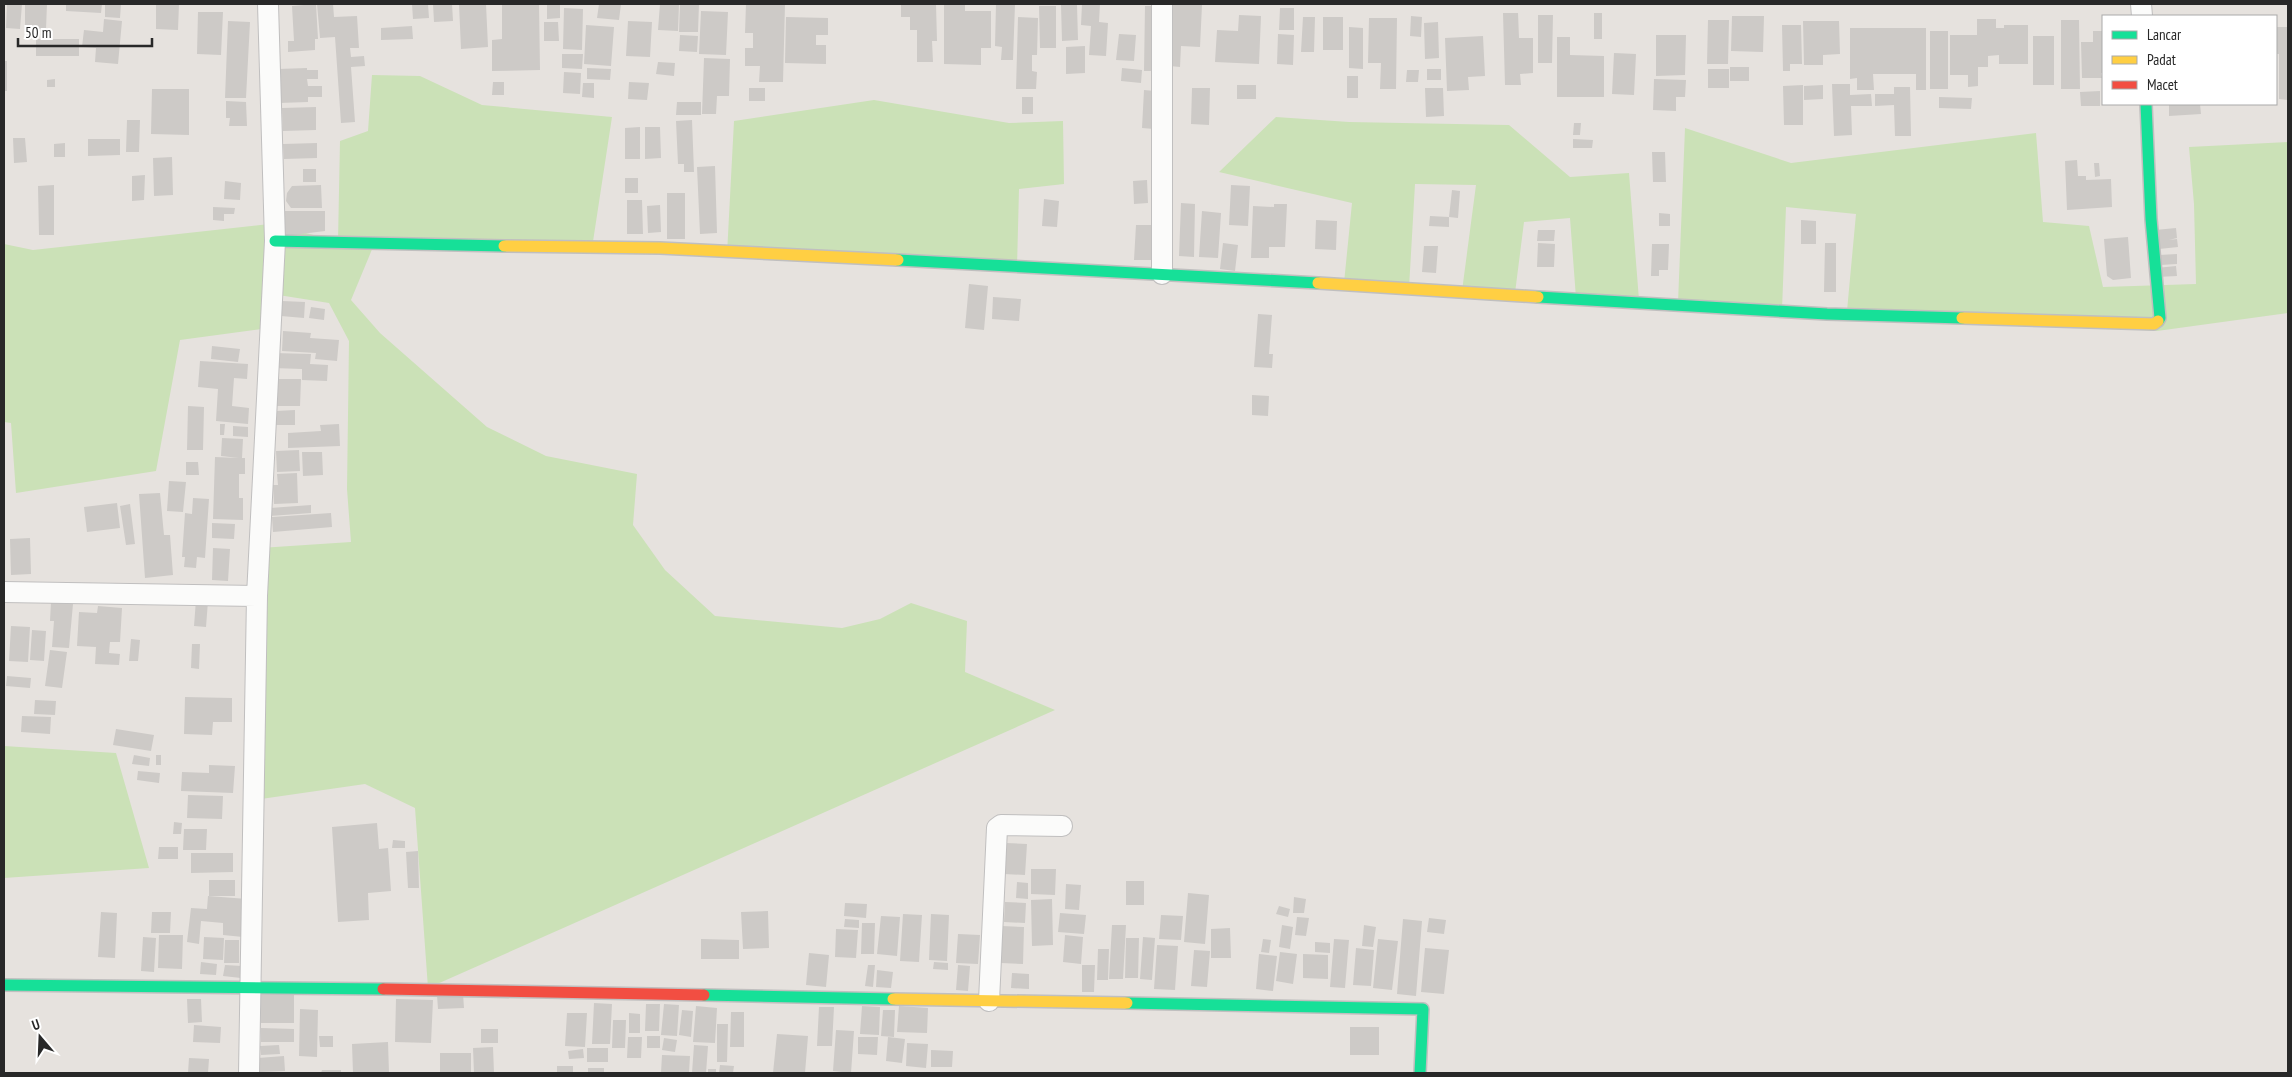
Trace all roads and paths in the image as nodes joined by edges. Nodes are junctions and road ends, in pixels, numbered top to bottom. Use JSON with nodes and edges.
{"nodes":[{"id":1,"x":268,"y":4,"type":"edge"},
{"id":2,"x":1162,"y":4,"type":"edge"},
{"id":3,"x":2146,"y":105,"type":"edge"},
{"id":4,"x":274,"y":241,"type":"junction"},
{"id":5,"x":1162,"y":274,"type":"junction"},
{"id":6,"x":4,"y":592,"type":"edge"},
{"id":7,"x":256,"y":596,"type":"junction"},
{"id":8,"x":1062,"y":826,"type":"dead end"},
{"id":9,"x":4,"y":985,"type":"edge"},
{"id":10,"x":251,"y":986,"type":"junction"},
{"id":11,"x":989,"y":1001,"type":"junction"},
{"id":12,"x":249,"y":1073,"type":"edge"},
{"id":13,"x":1420,"y":1073,"type":"edge"}],
"edges":[{"from":1,"to":4,"type":"street"},
{"from":2,"to":5,"type":"street"},
{"from":3,"to":5,"type":"street"},
{"from":4,"to":5,"type":"street"},
{"from":4,"to":7,"type":"street"},
{"from":6,"to":7,"type":"street"},
{"from":7,"to":10,"type":"street"},
{"from":8,"to":11,"type":"street"},
{"from":9,"to":10,"type":"street"},
{"from":10,"to":11,"type":"street"},
{"from":10,"to":12,"type":"street"},
{"from":11,"to":13,"type":"street"}]}
